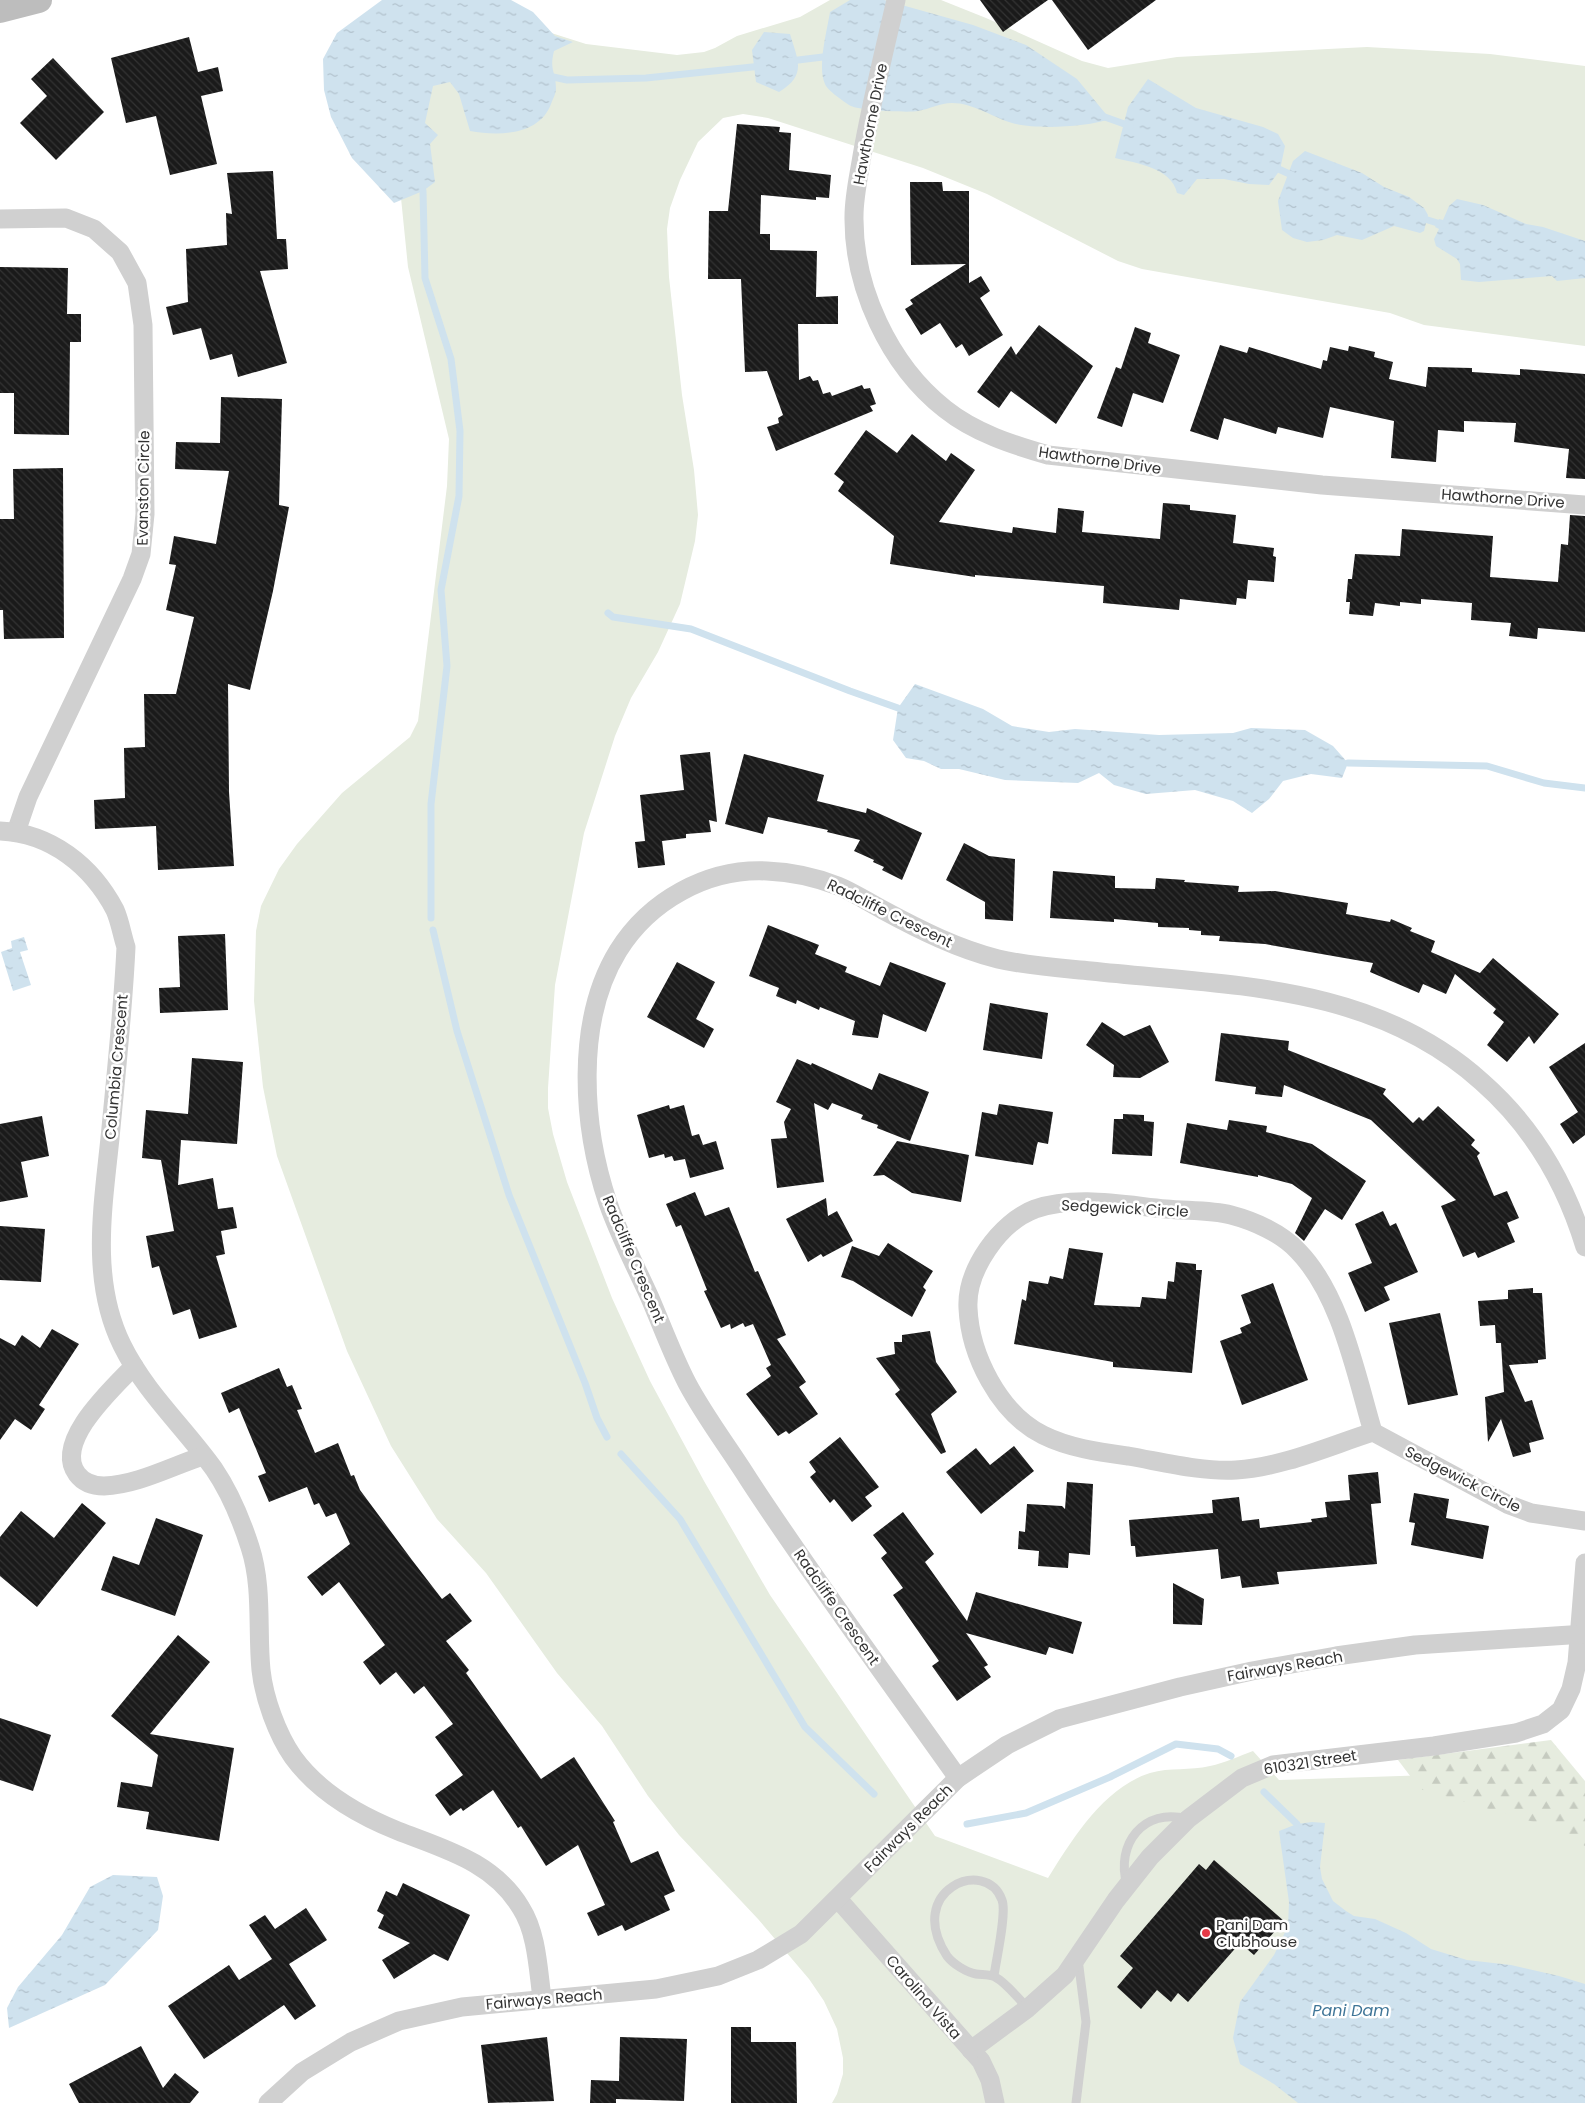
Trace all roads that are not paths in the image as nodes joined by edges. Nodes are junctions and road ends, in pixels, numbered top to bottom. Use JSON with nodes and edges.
{"nodes":[{"id":1,"x":39,"y":0,"type":"edge"},
{"id":2,"x":896,"y":0,"type":"edge"},
{"id":3,"x":0,"y":10,"type":"edge"},
{"id":4,"x":0,"y":218,"type":"edge"},
{"id":5,"x":1585,"y":504,"type":"edge"},
{"id":6,"x":8,"y":831,"type":"edge"},
{"id":7,"x":1585,"y":1247,"type":"edge"},
{"id":8,"x":134,"y":1366,"type":"junction"},
{"id":9,"x":1373,"y":1432,"type":"junction"},
{"id":10,"x":203,"y":1456,"type":"junction"},
{"id":11,"x":1585,"y":1521,"type":"edge"},
{"id":12,"x":1585,"y":1563,"type":"edge"},
{"id":13,"x":1583,"y":1634,"type":"edge"},
{"id":14,"x":958,"y":1778,"type":"junction"},
{"id":15,"x":1188,"y":1819,"type":"junction"},
{"id":16,"x":1127,"y":1885,"type":"junction"},
{"id":17,"x":838,"y":1899,"type":"junction"},
{"id":18,"x":1078,"y":1956,"type":"junction"},
{"id":19,"x":994,"y":1976,"type":"junction"},
{"id":20,"x":542,"y":1998,"type":"junction"},
{"id":21,"x":1028,"y":2008,"type":"junction"},
{"id":22,"x":971,"y":2050,"type":"junction"},
{"id":23,"x":268,"y":2103,"type":"edge"},
{"id":24,"x":994,"y":2103,"type":"edge"},
{"id":25,"x":1076,"y":2103,"type":"edge"}],
"edges":[{"from":1,"to":3,"type":"street"},
{"from":2,"to":5,"type":"street","name":"Hawthorne Drive"},
{"from":4,"to":6,"type":"street","name":"Evanston Circle"},
{"from":6,"to":8,"type":"street","name":"Columbia Crescent"},
{"from":7,"to":14,"type":"street","name":"Radcliffe Crescent"},
{"from":8,"to":10,"type":"street","name":"Columbia Crescent"},
{"from":8,"to":10,"type":"street"},
{"from":9,"to":9,"type":"street","name":"Sedgewick Circle"},
{"from":9,"to":11,"type":"street","name":"Sedgewick Circle"},
{"from":10,"to":20,"type":"street","name":"Columbia Crescent"},
{"from":12,"to":13,"type":"street"},
{"from":13,"to":14,"type":"street","name":"Fairways Reach"},
{"from":13,"to":15,"type":"street","name":"610321 Street"},
{"from":14,"to":17,"type":"street","name":"Fairways Reach"},
{"from":15,"to":16,"type":"street","name":"610321 Street"},
{"from":15,"to":16,"type":"lane"},
{"from":16,"to":18,"type":"street","name":"610321 Street"},
{"from":17,"to":20,"type":"street","name":"Fairways Reach"},
{"from":17,"to":22,"type":"street","name":"Carolina Vista"},
{"from":18,"to":21,"type":"street","name":"610321 Street"},
{"from":18,"to":25,"type":"lane"},
{"from":19,"to":19,"type":"lane"},
{"from":19,"to":21,"type":"lane"},
{"from":20,"to":23,"type":"street","name":"Fairways Reach"},
{"from":21,"to":22,"type":"street","name":"610321 Street"},
{"from":22,"to":24,"type":"street","name":"Carolina Vista"}]}
